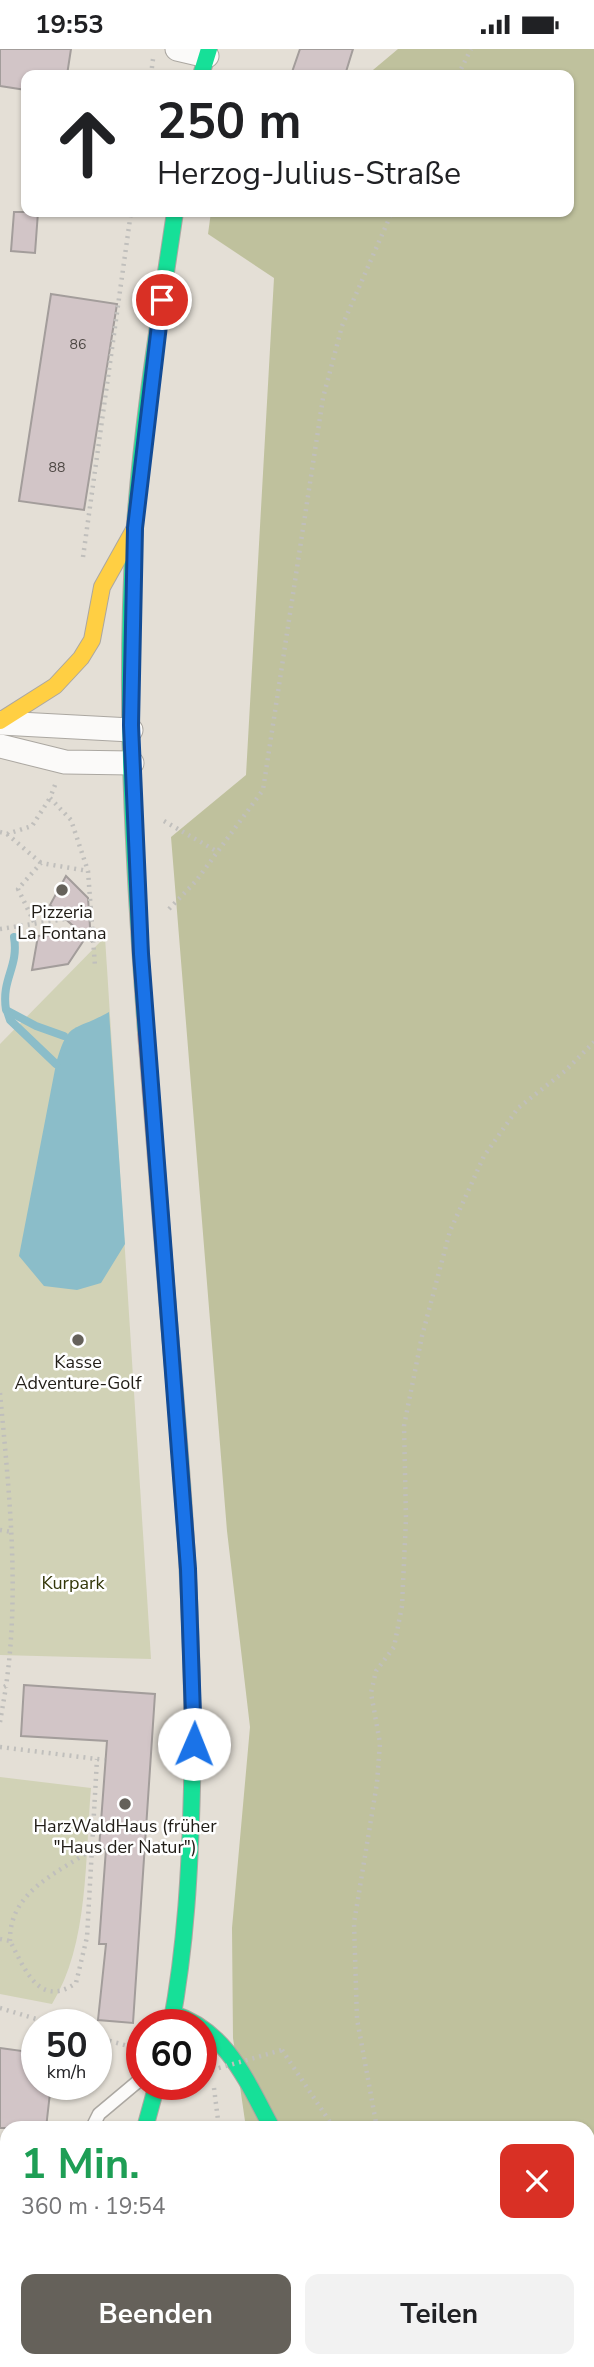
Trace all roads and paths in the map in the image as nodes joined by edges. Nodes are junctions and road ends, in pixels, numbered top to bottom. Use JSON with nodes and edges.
{"nodes":[{"id":1,"x":155,"y":49,"type":"edge"},
{"id":2,"x":177,"y":49,"type":"edge"},
{"id":3,"x":471,"y":49,"type":"edge"},
{"id":4,"x":205,"y":60,"type":"edge"},
{"id":5,"x":152,"y":70,"type":"edge"},
{"id":6,"x":460,"y":70,"type":"edge"},
{"id":7,"x":130,"y":217,"type":"edge"},
{"id":8,"x":174,"y":217,"type":"edge"},
{"id":9,"x":390,"y":217,"type":"edge"},
{"id":10,"x":135,"y":528,"type":"junction"},
{"id":11,"x":81,"y":571,"type":"dead end"},
{"id":12,"x":0,"y":722,"type":"edge"},
{"id":13,"x":131,"y":730,"type":"junction"},
{"id":14,"x":0,"y":746,"type":"edge"},
{"id":15,"x":65,"y":762,"type":"junction"},
{"id":16,"x":132,"y":763,"type":"junction"},
{"id":17,"x":50,"y":798,"type":"junction"},
{"id":18,"x":134,"y":803,"type":"junction"},
{"id":19,"x":0,"y":832,"type":"edge"},
{"id":20,"x":7,"y":834,"type":"junction"},
{"id":21,"x":218,"y":852,"type":"junction"},
{"id":22,"x":41,"y":863,"type":"junction"},
{"id":23,"x":88,"y":871,"type":"junction"},
{"id":24,"x":168,"y":910,"type":"dead end"},
{"id":25,"x":91,"y":915,"type":"junction"},
{"id":26,"x":34,"y":922,"type":"junction"},
{"id":27,"x":0,"y":929,"type":"edge"},
{"id":28,"x":95,"y":966,"type":"dead end"},
{"id":29,"x":594,"y":1042,"type":"edge"},
{"id":30,"x":0,"y":1393,"type":"edge"},
{"id":31,"x":0,"y":1530,"type":"edge"},
{"id":32,"x":12,"y":1532,"type":"junction"},
{"id":33,"x":6,"y":1686,"type":"junction"},
{"id":34,"x":0,"y":1689,"type":"edge"},
{"id":35,"x":0,"y":1722,"type":"edge"},
{"id":36,"x":0,"y":1747,"type":"edge"},
{"id":37,"x":97,"y":1759,"type":"junction"},
{"id":38,"x":105,"y":1760,"type":"dead end"},
{"id":39,"x":92,"y":1849,"type":"junction"},
{"id":40,"x":0,"y":1939,"type":"edge"},
{"id":41,"x":10,"y":1941,"type":"junction"},
{"id":42,"x":0,"y":2008,"type":"edge"},
{"id":43,"x":173,"y":2009,"type":"edge"},
{"id":44,"x":21,"y":2014,"type":"edge"},
{"id":45,"x":217,"y":2041,"type":"edge"},
{"id":46,"x":126,"y":2091,"type":"edge"},
{"id":47,"x":153,"y":2100,"type":"edge"},
{"id":48,"x":96,"y":2121,"type":"edge"},
{"id":49,"x":147,"y":2121,"type":"edge"},
{"id":50,"x":218,"y":2121,"type":"edge"},
{"id":51,"x":268,"y":2121,"type":"edge"},
{"id":52,"x":329,"y":2121,"type":"edge"},
{"id":53,"x":376,"y":2121,"type":"edge"}],
"edges":[{"from":1,"to":5,"type":"path"},
{"from":2,"to":4,"type":"street"},
{"from":3,"to":6,"type":"path"},
{"from":7,"to":11,"type":"path"},
{"from":8,"to":10,"type":"main road"},
{"from":9,"to":21,"type":"path"},
{"from":10,"to":12,"type":"main road"},
{"from":10,"to":13,"type":"main road"},
{"from":12,"to":13,"type":"street"},
{"from":13,"to":16,"type":"main road"},
{"from":14,"to":15,"type":"street"},
{"from":15,"to":16,"type":"street"},
{"from":15,"to":17,"type":"path"},
{"from":16,"to":18,"type":"main road"},
{"from":17,"to":20,"type":"path"},
{"from":17,"to":23,"type":"path"},
{"from":18,"to":21,"type":"path"},
{"from":18,"to":43,"type":"main road"},
{"from":19,"to":20,"type":"path"},
{"from":20,"to":22,"type":"path"},
{"from":21,"to":24,"type":"path"},
{"from":22,"to":23,"type":"path"},
{"from":22,"to":26,"type":"path"},
{"from":23,"to":25,"type":"path"},
{"from":25,"to":26,"type":"path"},
{"from":25,"to":28,"type":"path"},
{"from":26,"to":27,"type":"path"},
{"from":29,"to":53,"type":"path"},
{"from":30,"to":32,"type":"path"},
{"from":31,"to":32,"type":"path"},
{"from":32,"to":33,"type":"path"},
{"from":33,"to":34,"type":"path"},
{"from":33,"to":35,"type":"path"},
{"from":36,"to":37,"type":"path"},
{"from":37,"to":38,"type":"path"},
{"from":37,"to":39,"type":"path"},
{"from":39,"to":41,"type":"path"},
{"from":39,"to":41,"type":"path"},
{"from":40,"to":41,"type":"path"},
{"from":42,"to":44,"type":"path"},
{"from":45,"to":51,"type":"main road"},
{"from":46,"to":48,"type":"lane"},
{"from":47,"to":49,"type":"main road"},
{"from":50,"to":52,"type":"path","bridge":true}]}
